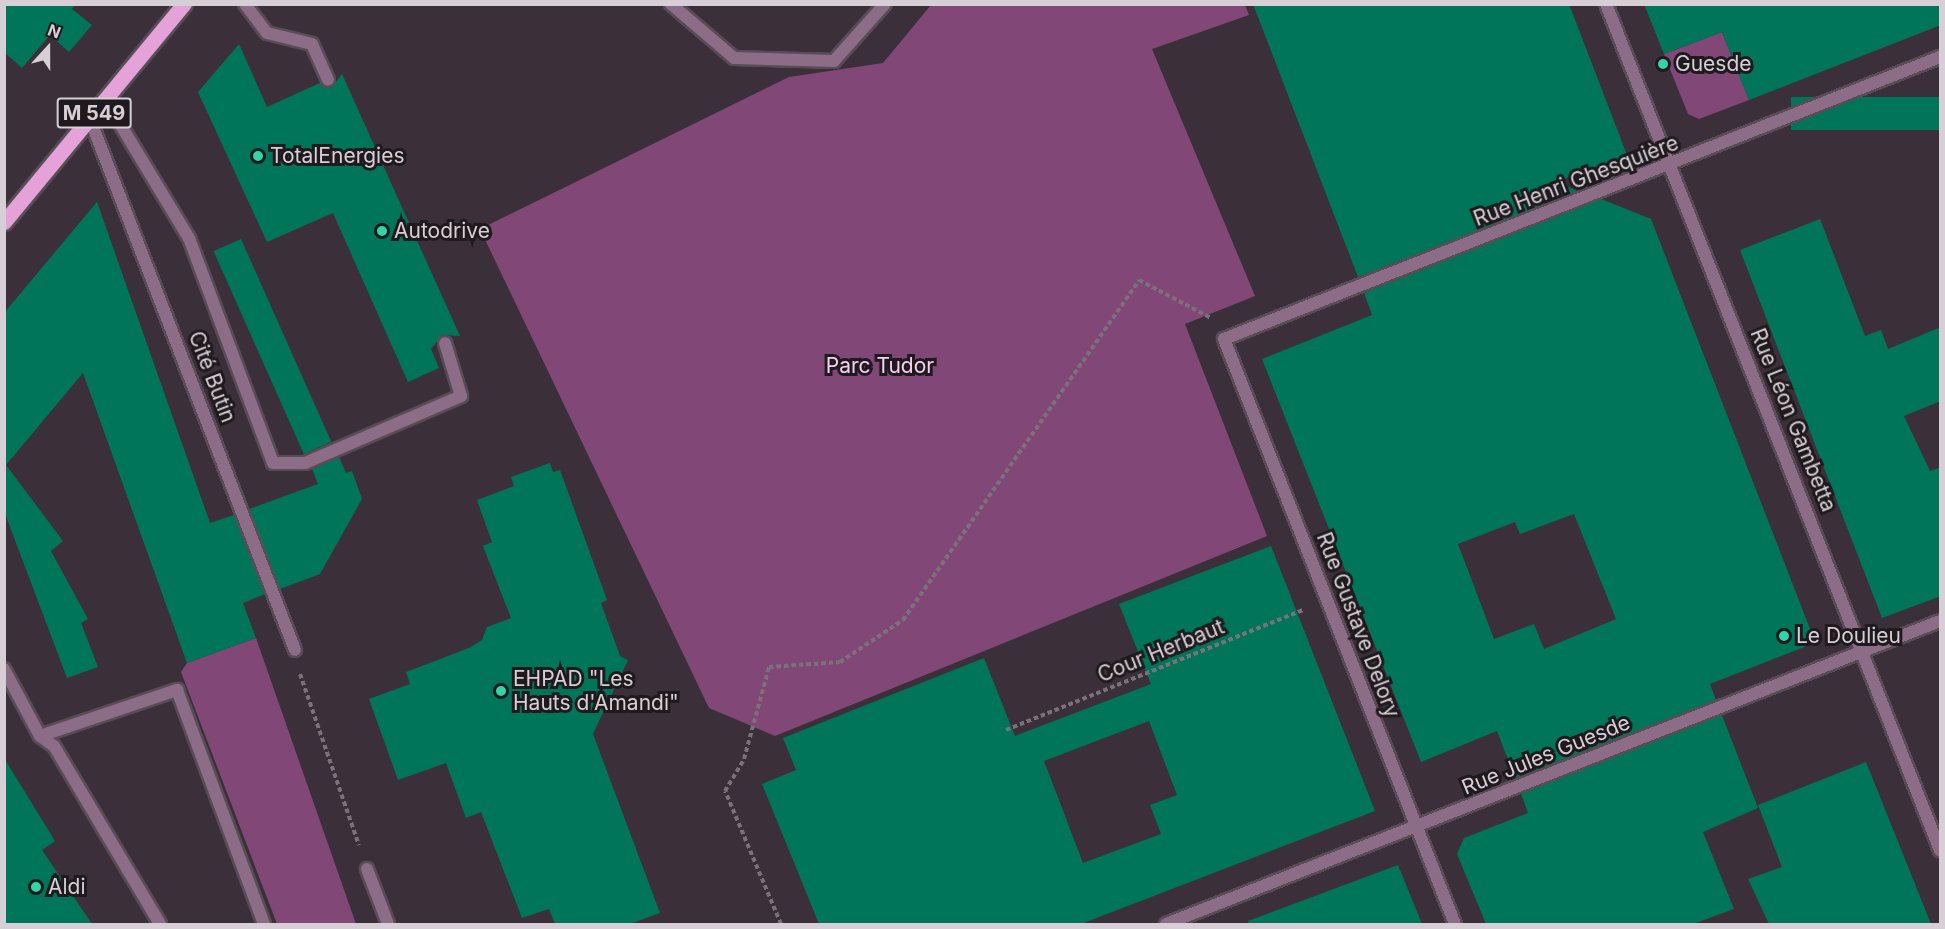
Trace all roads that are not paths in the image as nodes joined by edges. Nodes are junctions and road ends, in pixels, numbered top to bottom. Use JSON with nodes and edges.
{"nodes":[{"id":1,"x":184,"y":4,"type":"edge"},
{"id":2,"x":245,"y":4,"type":"edge"},
{"id":3,"x":671,"y":4,"type":"edge"},
{"id":4,"x":885,"y":4,"type":"edge"},
{"id":5,"x":1606,"y":4,"type":"edge"},
{"id":6,"x":1941,"y":57,"type":"edge"},
{"id":7,"x":328,"y":80,"type":"dead end"},
{"id":8,"x":105,"y":99,"type":"junction"},
{"id":9,"x":90,"y":119,"type":"junction"},
{"id":10,"x":1671,"y":165,"type":"junction"},
{"id":11,"x":4,"y":222,"type":"edge"},
{"id":12,"x":1224,"y":339,"type":"joint"},
{"id":13,"x":445,"y":343,"type":"dead end"},
{"id":14,"x":1941,"y":621,"type":"edge"},
{"id":15,"x":295,"y":650,"type":"road end"},
{"id":16,"x":1863,"y":651,"type":"junction"},
{"id":17,"x":4,"y":669,"type":"edge"},
{"id":18,"x":40,"y":736,"type":"junction"},
{"id":19,"x":1417,"y":827,"type":"junction"},
{"id":20,"x":1941,"y":850,"type":"edge"},
{"id":21,"x":367,"y":870,"type":"road end"},
{"id":22,"x":160,"y":924,"type":"edge"},
{"id":23,"x":264,"y":924,"type":"edge"},
{"id":24,"x":388,"y":924,"type":"edge"},
{"id":25,"x":1166,"y":924,"type":"edge"},
{"id":26,"x":1455,"y":924,"type":"edge"}],
"edges":[{"from":1,"to":8,"type":"main road","number":"M 549"},
{"from":2,"to":7,"type":"street"},
{"from":3,"to":4,"type":"street"},
{"from":5,"to":10,"type":"street","name":"Rue Léon Gambetta"},
{"from":6,"to":10,"type":"street","name":"Rue Henri Ghesquière"},
{"from":8,"to":9,"type":"main road","number":"M 549"},
{"from":8,"to":13,"type":"street"},
{"from":9,"to":11,"type":"main road","number":"M 549"},
{"from":9,"to":15,"type":"street","name":"Cité Butin"},
{"from":10,"to":12,"type":"street","name":"Rue Henri Ghesquière"},
{"from":10,"to":16,"type":"street","name":"Rue Léon Gambetta"},
{"from":12,"to":19,"type":"street","name":"Rue Gustave Delory"},
{"from":14,"to":16,"type":"street","name":"Rue Jules Guesde"},
{"from":16,"to":19,"type":"street","name":"Rue Jules Guesde"},
{"from":16,"to":20,"type":"street","name":"Rue Léon Gambetta"},
{"from":17,"to":18,"type":"street"},
{"from":18,"to":22,"type":"street"},
{"from":18,"to":23,"type":"street"},
{"from":19,"to":25,"type":"street","name":"Rue Jules Guesde"},
{"from":19,"to":26,"type":"street","name":"Rue Gustave Delory"},
{"from":21,"to":24,"type":"street"}]}
